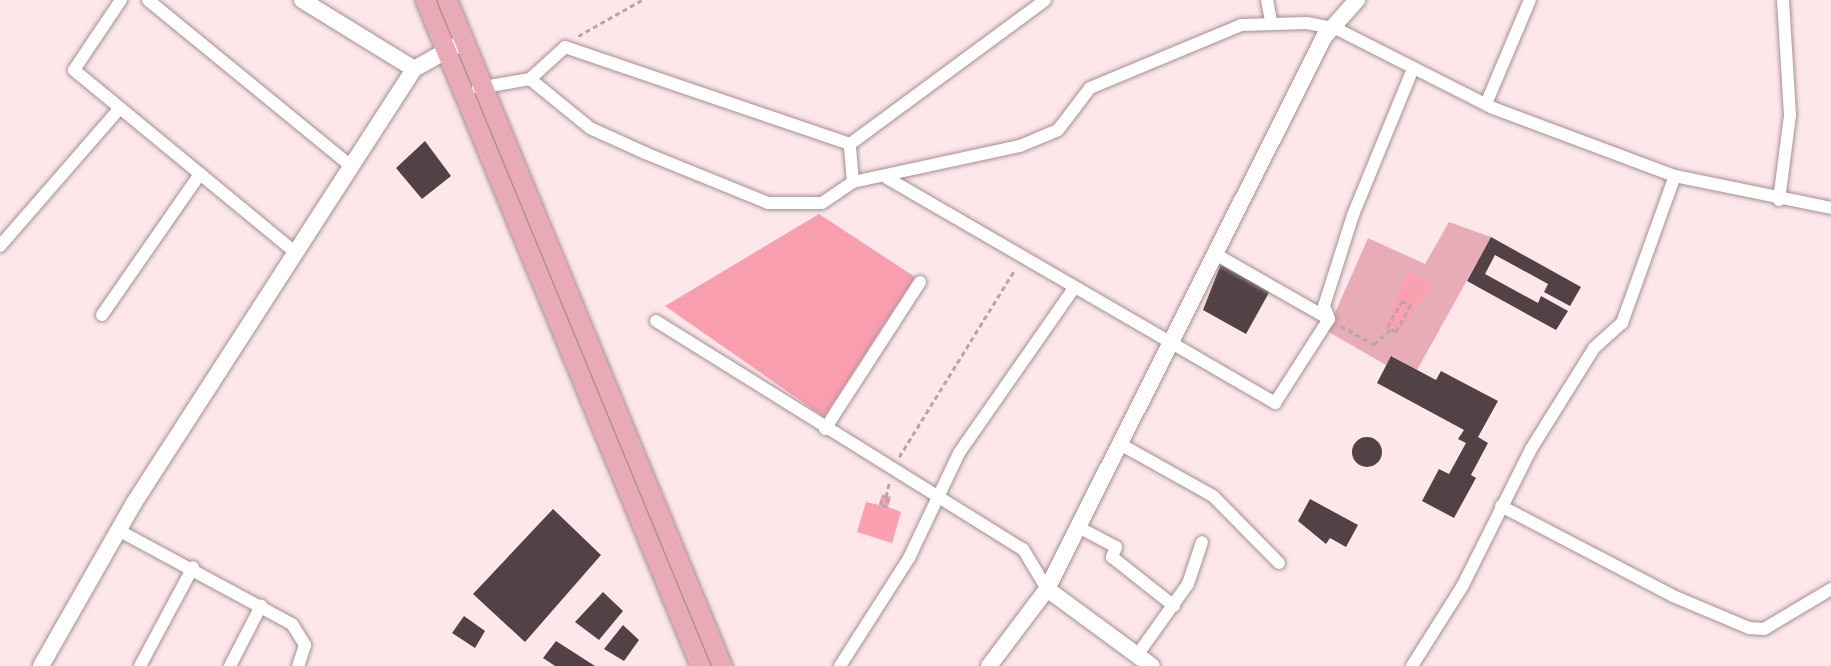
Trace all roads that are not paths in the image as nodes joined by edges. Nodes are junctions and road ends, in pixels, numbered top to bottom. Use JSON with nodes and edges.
{"nodes":[{"id":1,"x":121,"y":0,"type":"edge"},
{"id":2,"x":148,"y":0,"type":"edge"},
{"id":3,"x":302,"y":0,"type":"edge"},
{"id":4,"x":425,"y":0,"type":"edge"},
{"id":5,"x":447,"y":0,"type":"edge"},
{"id":6,"x":1045,"y":0,"type":"edge"},
{"id":7,"x":1267,"y":0,"type":"edge"},
{"id":8,"x":1357,"y":0,"type":"edge"},
{"id":9,"x":1530,"y":0,"type":"edge"},
{"id":10,"x":1783,"y":0,"type":"edge"},
{"id":11,"x":1271,"y":20,"type":"junction"},
{"id":12,"x":1337,"y":29,"type":"junction"},
{"id":13,"x":464,"y":42,"type":"junction"},
{"id":14,"x":445,"y":50,"type":"junction"},
{"id":15,"x":414,"y":69,"type":"junction"},
{"id":16,"x":1413,"y":69,"type":"junction"},
{"id":17,"x":530,"y":79,"type":"junction"},
{"id":18,"x":484,"y":85,"type":"junction"},
{"id":19,"x":465,"y":93,"type":"junction"},
{"id":20,"x":1486,"y":104,"type":"junction"},
{"id":21,"x":120,"y":108,"type":"junction"},
{"id":22,"x":850,"y":144,"type":"junction"},
{"id":23,"x":351,"y":166,"type":"junction"},
{"id":24,"x":200,"y":174,"type":"junction"},
{"id":25,"x":1675,"y":176,"type":"junction"},
{"id":26,"x":887,"y":178,"type":"junction"},
{"id":27,"x":853,"y":182,"type":"junction"},
{"id":28,"x":1779,"y":200,"type":"junction"},
{"id":29,"x":1831,"y":208,"type":"edge"},
{"id":30,"x":0,"y":246,"type":"edge"},
{"id":31,"x":295,"y":252,"type":"junction"},
{"id":32,"x":1215,"y":254,"type":"junction"},
{"id":33,"x":920,"y":282,"type":"dead end"},
{"id":34,"x":1072,"y":291,"type":"junction"},
{"id":35,"x":102,"y":315,"type":"dead end"},
{"id":36,"x":1329,"y":319,"type":"junction"},
{"id":37,"x":656,"y":321,"type":"dead end"},
{"id":38,"x":1169,"y":345,"type":"junction"},
{"id":39,"x":825,"y":429,"type":"junction"},
{"id":40,"x":1120,"y":444,"type":"junction"},
{"id":41,"x":939,"y":498,"type":"junction"},
{"id":42,"x":1501,"y":506,"type":"junction"},
{"id":43,"x":1078,"y":527,"type":"junction"},
{"id":44,"x":118,"y":530,"type":"junction"},
{"id":45,"x":1202,"y":542,"type":"dead end"},
{"id":46,"x":1279,"y":563,"type":"dead end"},
{"id":47,"x":192,"y":567,"type":"junction"},
{"id":48,"x":1047,"y":589,"type":"junction"},
{"id":49,"x":1831,"y":589,"type":"edge"},
{"id":50,"x":261,"y":606,"type":"junction"},
{"id":51,"x":1174,"y":606,"type":"junction"},
{"id":52,"x":1138,"y":654,"type":"junction"},
{"id":53,"x":41,"y":666,"type":"edge"},
{"id":54,"x":140,"y":666,"type":"edge"},
{"id":55,"x":230,"y":666,"type":"edge"},
{"id":56,"x":298,"y":666,"type":"edge"},
{"id":57,"x":700,"y":666,"type":"edge"},
{"id":58,"x":722,"y":666,"type":"edge"},
{"id":59,"x":840,"y":666,"type":"edge"},
{"id":60,"x":989,"y":666,"type":"edge"},
{"id":61,"x":1152,"y":666,"type":"edge"},
{"id":62,"x":1412,"y":666,"type":"edge"}],
"edges":[{"from":1,"to":21,"type":"street"},
{"from":2,"to":23,"type":"street"},
{"from":3,"to":15,"type":"street"},
{"from":4,"to":14,"type":"main road"},
{"from":5,"to":13,"type":"main road"},
{"from":6,"to":22,"type":"street"},
{"from":7,"to":11,"type":"street"},
{"from":8,"to":12,"type":"street"},
{"from":9,"to":20,"type":"street"},
{"from":10,"to":28,"type":"street"},
{"from":11,"to":12,"type":"street"},
{"from":11,"to":26,"type":"street"},
{"from":12,"to":16,"type":"street"},
{"from":12,"to":32,"type":"street"},
{"from":13,"to":14,"type":"street"},
{"from":13,"to":18,"type":"main road"},
{"from":14,"to":15,"type":"street"},
{"from":14,"to":19,"type":"main road"},
{"from":15,"to":23,"type":"street"},
{"from":16,"to":20,"type":"street"},
{"from":16,"to":36,"type":"street"},
{"from":17,"to":18,"type":"street"},
{"from":17,"to":22,"type":"street"},
{"from":17,"to":27,"type":"street"},
{"from":18,"to":19,"type":"street"},
{"from":18,"to":58,"type":"main road"},
{"from":19,"to":57,"type":"main road"},
{"from":20,"to":25,"type":"street"},
{"from":21,"to":24,"type":"street"},
{"from":21,"to":30,"type":"street"},
{"from":22,"to":27,"type":"street"},
{"from":23,"to":31,"type":"street"},
{"from":24,"to":31,"type":"street"},
{"from":24,"to":35,"type":"street"},
{"from":25,"to":28,"type":"street"},
{"from":25,"to":42,"type":"street"},
{"from":26,"to":27,"type":"street"},
{"from":26,"to":34,"type":"street"},
{"from":28,"to":29,"type":"street"},
{"from":31,"to":44,"type":"street"},
{"from":32,"to":36,"type":"street"},
{"from":32,"to":38,"type":"street"},
{"from":33,"to":39,"type":"street"},
{"from":34,"to":38,"type":"street"},
{"from":34,"to":41,"type":"street"},
{"from":36,"to":38,"type":"street"},
{"from":37,"to":39,"type":"street"},
{"from":38,"to":40,"type":"street"},
{"from":39,"to":41,"type":"street"},
{"from":40,"to":43,"type":"street"},
{"from":40,"to":46,"type":"street"},
{"from":41,"to":48,"type":"street"},
{"from":41,"to":59,"type":"street"},
{"from":42,"to":49,"type":"street"},
{"from":42,"to":62,"type":"street"},
{"from":43,"to":48,"type":"street"},
{"from":43,"to":51,"type":"street"},
{"from":44,"to":47,"type":"street"},
{"from":44,"to":53,"type":"street"},
{"from":45,"to":51,"type":"street"},
{"from":47,"to":50,"type":"street"},
{"from":47,"to":54,"type":"street"},
{"from":48,"to":52,"type":"street"},
{"from":48,"to":60,"type":"street"},
{"from":50,"to":55,"type":"street"},
{"from":50,"to":56,"type":"street"},
{"from":51,"to":52,"type":"street"},
{"from":52,"to":61,"type":"street"}]}
